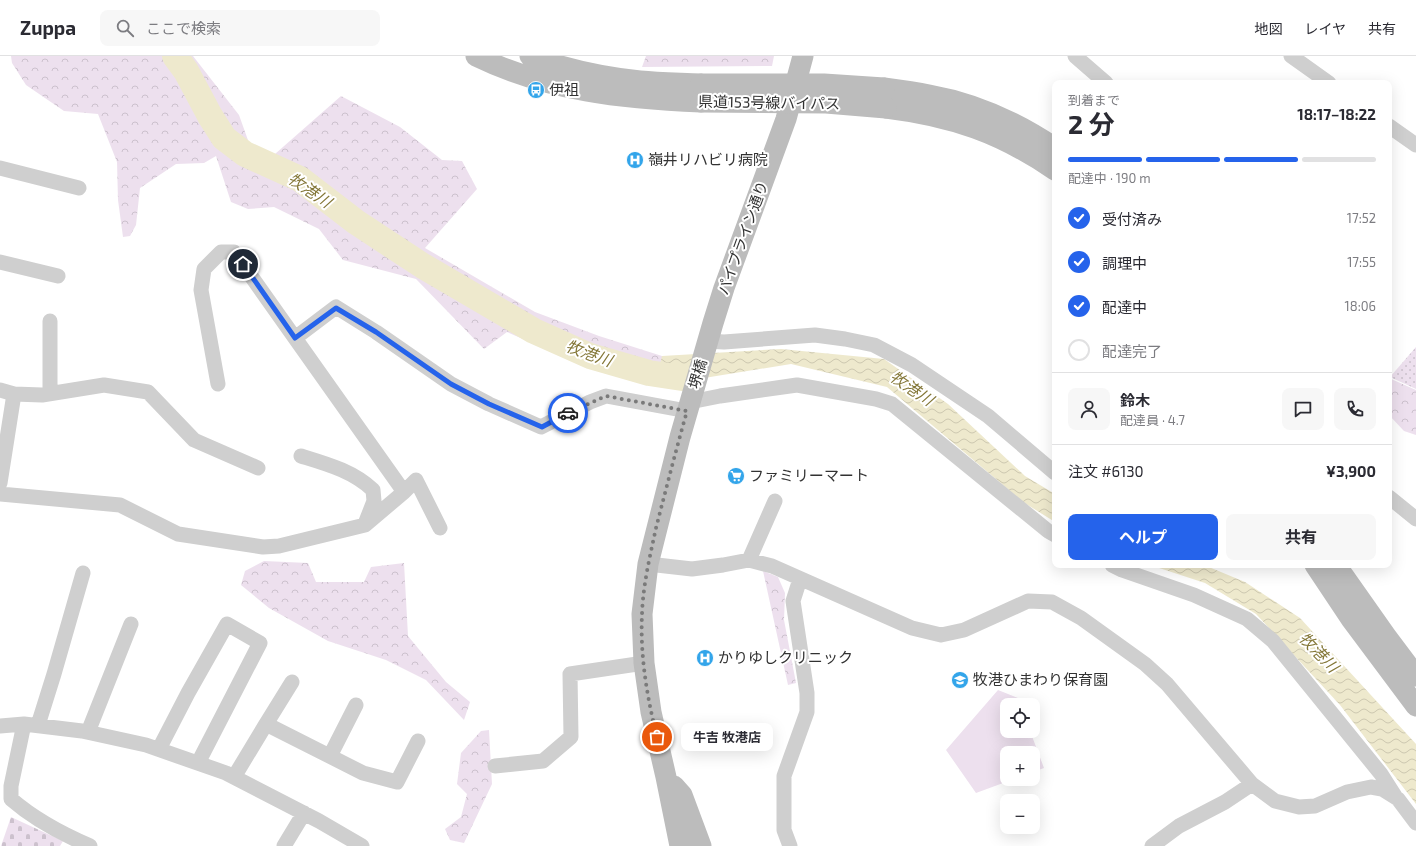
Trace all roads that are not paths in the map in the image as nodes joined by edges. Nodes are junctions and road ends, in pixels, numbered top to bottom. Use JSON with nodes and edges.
{"nodes":[{"id":1,"x":476,"y":56,"type":"edge"},
{"id":2,"x":530,"y":56,"type":"edge"},
{"id":3,"x":803,"y":56,"type":"edge"},
{"id":4,"x":1291,"y":56,"type":"edge"},
{"id":5,"x":1077,"y":57,"type":"edge"},
{"id":6,"x":1103,"y":80,"type":"edge"},
{"id":7,"x":1325,"y":80,"type":"edge"},
{"id":8,"x":701,"y":93,"type":"junction"},
{"id":9,"x":885,"y":98,"type":"junction"},
{"id":10,"x":1392,"y":128,"type":"edge"},
{"id":11,"x":1416,"y":145,"type":"edge"},
{"id":12,"x":1052,"y":146,"type":"edge"},
{"id":13,"x":0,"y":168,"type":"edge"},
{"id":14,"x":1052,"y":168,"type":"edge"},
{"id":15,"x":79,"y":188,"type":"dead end"},
{"id":16,"x":0,"y":262,"type":"edge"},
{"id":17,"x":58,"y":276,"type":"dead end"},
{"id":18,"x":50,"y":321,"type":"dead end"},
{"id":19,"x":295,"y":338,"type":"junction"},
{"id":20,"x":706,"y":346,"type":"junction"},
{"id":21,"x":218,"y":384,"type":"dead end"},
{"id":22,"x":7,"y":392,"type":"edge"},
{"id":23,"x":50,"y":393,"type":"junction"},
{"id":24,"x":689,"y":403,"type":"junction"},
{"id":25,"x":301,"y":456,"type":"dead end"},
{"id":26,"x":258,"y":468,"type":"dead end"},
{"id":27,"x":1052,"y":471,"type":"edge"},
{"id":28,"x":0,"y":483,"type":"edge"},
{"id":29,"x":404,"y":492,"type":"junction"},
{"id":30,"x":0,"y":494,"type":"edge"},
{"id":31,"x":1392,"y":499,"type":"edge"},
{"id":32,"x":775,"y":501,"type":"dead end"},
{"id":33,"x":1416,"y":519,"type":"edge"},
{"id":34,"x":365,"y":525,"type":"junction"},
{"id":35,"x":440,"y":528,"type":"dead end"},
{"id":36,"x":1052,"y":533,"type":"edge"},
{"id":37,"x":749,"y":560,"type":"junction"},
{"id":38,"x":648,"y":564,"type":"junction"},
{"id":39,"x":1118,"y":568,"type":"edge"},
{"id":40,"x":1317,"y":568,"type":"edge"},
{"id":41,"x":1338,"y":568,"type":"edge"},
{"id":42,"x":83,"y":573,"type":"dead end"},
{"id":43,"x":800,"y":579,"type":"junction"},
{"id":44,"x":131,"y":624,"type":"dead end"},
{"id":45,"x":644,"y":663,"type":"junction"},
{"id":46,"x":1416,"y":676,"type":"edge"},
{"id":47,"x":292,"y":682,"type":"dead end"},
{"id":48,"x":356,"y":706,"type":"dead end"},
{"id":49,"x":1416,"y":706,"type":"edge"},
{"id":50,"x":266,"y":724,"type":"junction"},
{"id":51,"x":31,"y":725,"type":"junction"},
{"id":52,"x":0,"y":726,"type":"edge"},
{"id":53,"x":88,"y":732,"type":"junction"},
{"id":54,"x":418,"y":741,"type":"dead end"},
{"id":55,"x":159,"y":749,"type":"junction"},
{"id":56,"x":330,"y":756,"type":"junction"},
{"id":57,"x":198,"y":763,"type":"junction"},
{"id":58,"x":495,"y":766,"type":"dead end"},
{"id":59,"x":234,"y":777,"type":"junction"},
{"id":60,"x":666,"y":777,"type":"junction"},
{"id":61,"x":1252,"y":784,"type":"junction"},
{"id":62,"x":1398,"y":799,"type":"junction"},
{"id":63,"x":5,"y":800,"type":"edge"},
{"id":64,"x":304,"y":813,"type":"junction"},
{"id":65,"x":1416,"y":823,"type":"edge"},
{"id":66,"x":90,"y":846,"type":"edge"},
{"id":67,"x":284,"y":846,"type":"edge"},
{"id":68,"x":362,"y":846,"type":"edge"},
{"id":69,"x":680,"y":846,"type":"edge"},
{"id":70,"x":701,"y":846,"type":"edge"},
{"id":71,"x":790,"y":846,"type":"edge"},
{"id":72,"x":1152,"y":846,"type":"edge"}],
"edges":[{"from":1,"to":8,"type":"main road","name":"県道153号線バイパス"},
{"from":2,"to":8,"type":"main road","name":"県道153号線バイパス"},
{"from":3,"to":20,"type":"main road","name":"パイプライン通り"},
{"from":4,"to":7,"type":"street"},
{"from":5,"to":6,"type":"street"},
{"from":8,"to":9,"type":"main road","name":"県道153号線バイパス","bridge":true},
{"from":9,"to":12,"type":"main road","name":"県道153号線バイパス"},
{"from":9,"to":14,"type":"main road","name":"県道153号線バイパス"},
{"from":10,"to":11,"type":"street"},
{"from":13,"to":15,"type":"street"},
{"from":16,"to":17,"type":"street"},
{"from":18,"to":23,"type":"street"},
{"from":19,"to":21,"type":"street"},
{"from":19,"to":24,"type":"street"},
{"from":19,"to":29,"type":"street"},
{"from":20,"to":24,"type":"main road","name":"堺橋"},
{"from":20,"to":27,"type":"street"},
{"from":22,"to":23,"type":"street"},
{"from":22,"to":28,"type":"street"},
{"from":23,"to":26,"type":"street"},
{"from":24,"to":36,"type":"street"},
{"from":24,"to":38,"type":"main road"},
{"from":25,"to":34,"type":"street"},
{"from":29,"to":34,"type":"street"},
{"from":29,"to":35,"type":"street"},
{"from":30,"to":34,"type":"street"},
{"from":31,"to":33,"type":"street"},
{"from":32,"to":37,"type":"street"},
{"from":37,"to":38,"type":"street"},
{"from":37,"to":43,"type":"street"},
{"from":38,"to":45,"type":"main road"},
{"from":39,"to":62,"type":"street"},
{"from":40,"to":49,"type":"main road"},
{"from":41,"to":46,"type":"main road"},
{"from":42,"to":51,"type":"street"},
{"from":43,"to":61,"type":"street"},
{"from":43,"to":71,"type":"street"},
{"from":44,"to":53,"type":"street"},
{"from":45,"to":58,"type":"street"},
{"from":45,"to":60,"type":"main road"},
{"from":47,"to":50,"type":"street"},
{"from":48,"to":56,"type":"street"},
{"from":50,"to":56,"type":"street"},
{"from":50,"to":59,"type":"street"},
{"from":51,"to":52,"type":"street"},
{"from":51,"to":53,"type":"street"},
{"from":51,"to":63,"type":"street"},
{"from":53,"to":55,"type":"street"},
{"from":54,"to":56,"type":"street"},
{"from":55,"to":57,"type":"street"},
{"from":55,"to":57,"type":"street"},
{"from":57,"to":59,"type":"street"},
{"from":59,"to":64,"type":"street"},
{"from":60,"to":69,"type":"main road"},
{"from":60,"to":70,"type":"main road"},
{"from":61,"to":62,"type":"street"},
{"from":61,"to":72,"type":"street"},
{"from":62,"to":65,"type":"street"},
{"from":63,"to":66,"type":"street"},
{"from":64,"to":67,"type":"street"},
{"from":64,"to":68,"type":"street"}]}
